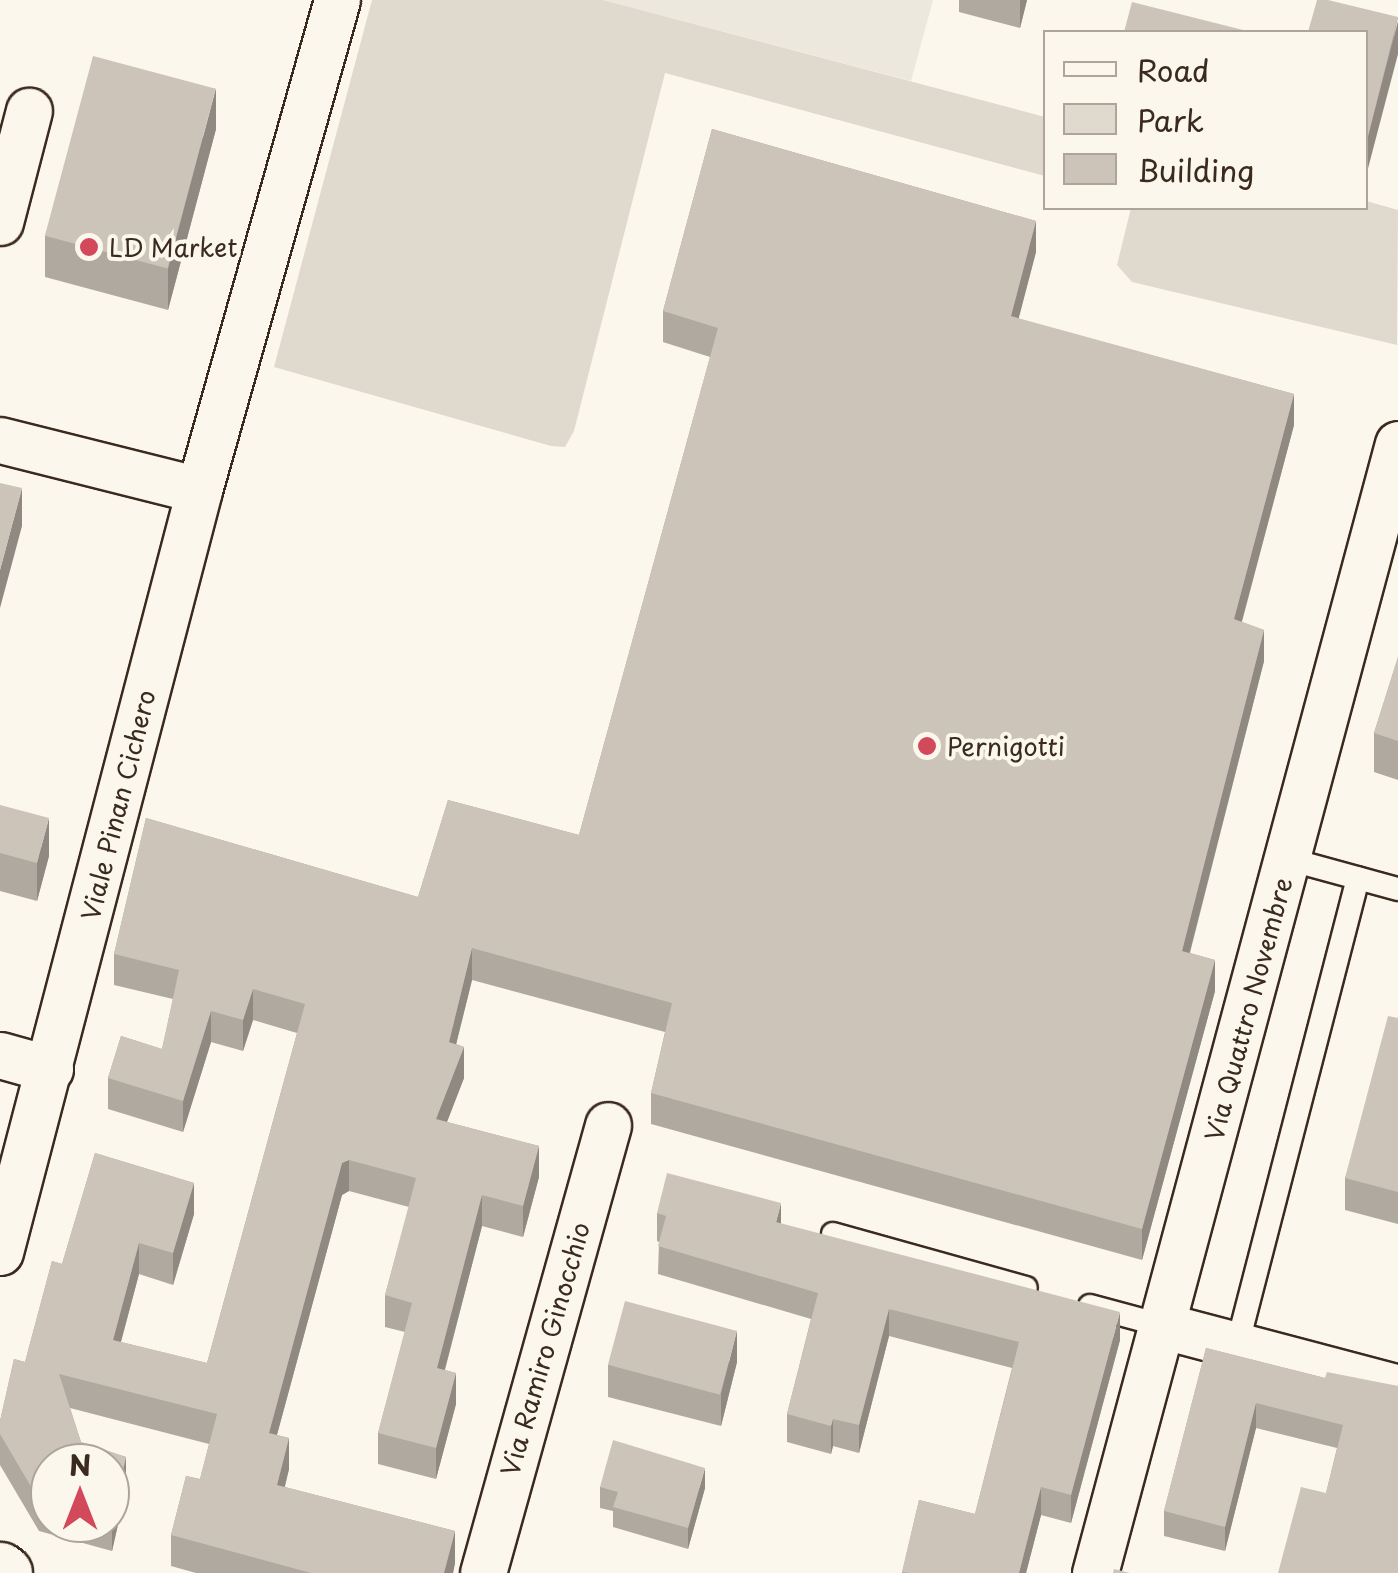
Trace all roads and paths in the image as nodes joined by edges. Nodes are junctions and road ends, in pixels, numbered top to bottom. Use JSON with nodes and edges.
{"nodes":[{"id":1,"x":337,"y":0,"type":"edge"},
{"id":2,"x":29,"y":111,"type":"dead end"},
{"id":3,"x":0,"y":222,"type":"edge"},
{"id":4,"x":0,"y":440,"type":"edge"},
{"id":5,"x":1398,"y":444,"type":"edge"},
{"id":6,"x":199,"y":490,"type":"junction"},
{"id":7,"x":1288,"y":859,"type":"junction"},
{"id":8,"x":1358,"y":878,"type":"junction"},
{"id":9,"x":1398,"y":889,"type":"edge"},
{"id":10,"x":0,"y":1055,"type":"edge"},
{"id":11,"x":50,"y":1069,"type":"junction"},
{"id":12,"x":608,"y":1125,"type":"dead end"},
{"id":13,"x":833,"y":1234,"type":"edge"},
{"id":14,"x":0,"y":1252,"type":"edge"},
{"id":15,"x":1164,"y":1326,"type":"junction"},
{"id":16,"x":1236,"y":1346,"type":"junction"},
{"id":17,"x":1398,"y":1388,"type":"edge"},
{"id":18,"x":482,"y":1573,"type":"edge"},
{"id":19,"x":1095,"y":1573,"type":"edge"}],
"edges":[{"from":1,"to":6,"type":"street","name":"Viale Pinan Cichero"},
{"from":2,"to":3,"type":"street"},
{"from":4,"to":6,"type":"street"},
{"from":5,"to":7,"type":"street","name":"Via Quattro Novembre"},
{"from":6,"to":11,"type":"street","name":"Viale Pinan Cichero"},
{"from":7,"to":8,"type":"lane"},
{"from":7,"to":15,"type":"street","name":"Via Quattro Novembre"},
{"from":8,"to":9,"type":"lane"},
{"from":8,"to":16,"type":"lane"},
{"from":10,"to":11,"type":"street"},
{"from":11,"to":14,"type":"street","name":"Viale Pinan Cichero"},
{"from":12,"to":18,"type":"street","name":"Via Ramiro Ginocchio"},
{"from":13,"to":15,"type":"lane"},
{"from":15,"to":16,"type":"street"},
{"from":15,"to":19,"type":"street","name":"Via Quattro Novembre"},
{"from":16,"to":17,"type":"street"}]}
